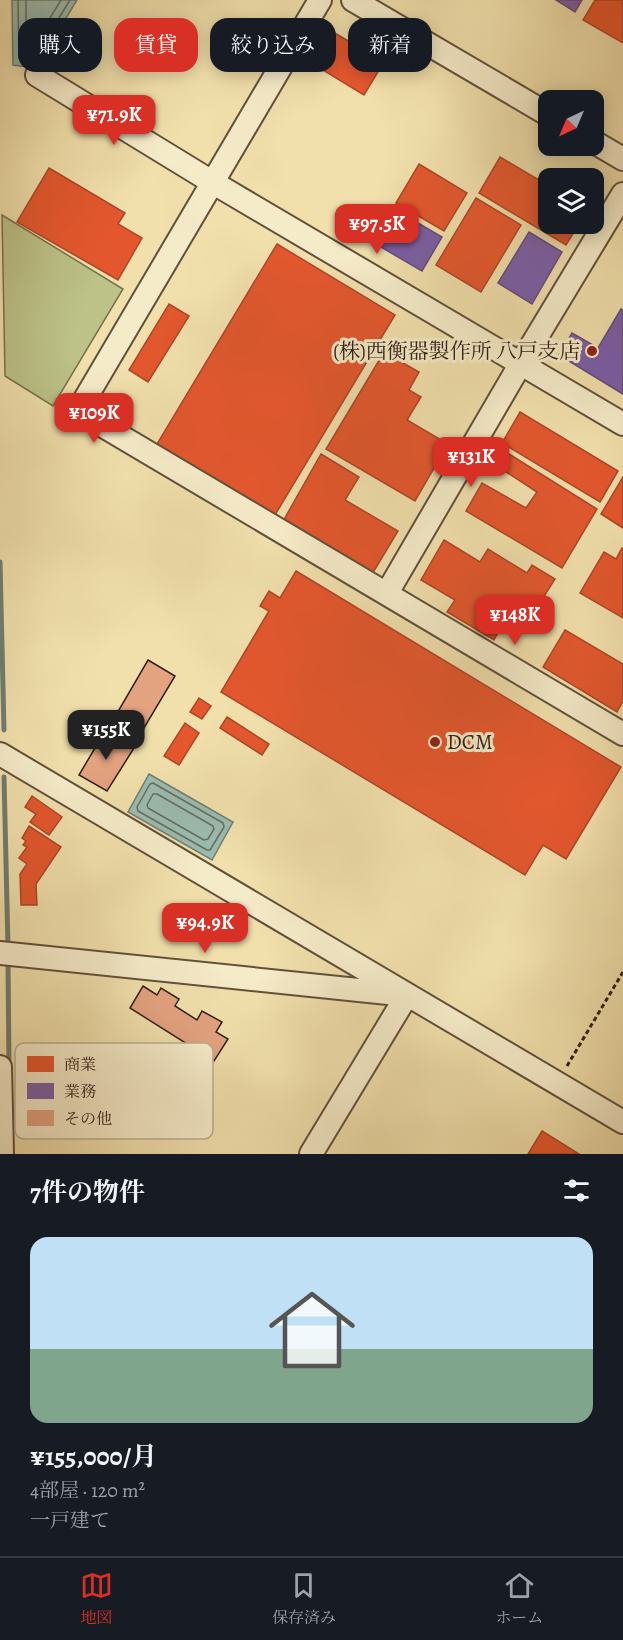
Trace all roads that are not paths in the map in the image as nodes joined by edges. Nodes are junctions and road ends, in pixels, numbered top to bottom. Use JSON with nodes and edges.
{"nodes":[{"id":1,"x":320,"y":0,"type":"edge"},
{"id":2,"x":353,"y":0,"type":"edge"},
{"id":3,"x":37,"y":75,"type":"dead end"},
{"id":4,"x":538,"y":109,"type":"edge"},
{"id":5,"x":212,"y":182,"type":"junction"},
{"id":6,"x":623,"y":194,"type":"edge"},
{"id":7,"x":521,"y":363,"type":"junction"},
{"id":8,"x":623,"y":424,"type":"edge"},
{"id":9,"x":387,"y":593,"type":"junction"},
{"id":10,"x":623,"y":734,"type":"edge"},
{"id":11,"x":0,"y":754,"type":"edge"},
{"id":12,"x":0,"y":953,"type":"edge"},
{"id":13,"x":407,"y":995,"type":"junction"},
{"id":14,"x":0,"y":1066,"type":"edge"},
{"id":15,"x":623,"y":1122,"type":"edge"},
{"id":16,"x":2,"y":1154,"type":"edge"},
{"id":17,"x":311,"y":1154,"type":"edge"}],
"edges":[{"from":1,"to":5,"type":"street"},
{"from":2,"to":4,"type":"street"},
{"from":3,"to":5,"type":"street"},
{"from":5,"to":7,"type":"street"},
{"from":5,"to":9,"type":"street"},
{"from":6,"to":7,"type":"street"},
{"from":7,"to":8,"type":"street"},
{"from":7,"to":9,"type":"street"},
{"from":9,"to":10,"type":"street"},
{"from":11,"to":13,"type":"street"},
{"from":12,"to":13,"type":"street"},
{"from":13,"to":15,"type":"street"},
{"from":13,"to":17,"type":"street"},
{"from":14,"to":16,"type":"street"}]}
